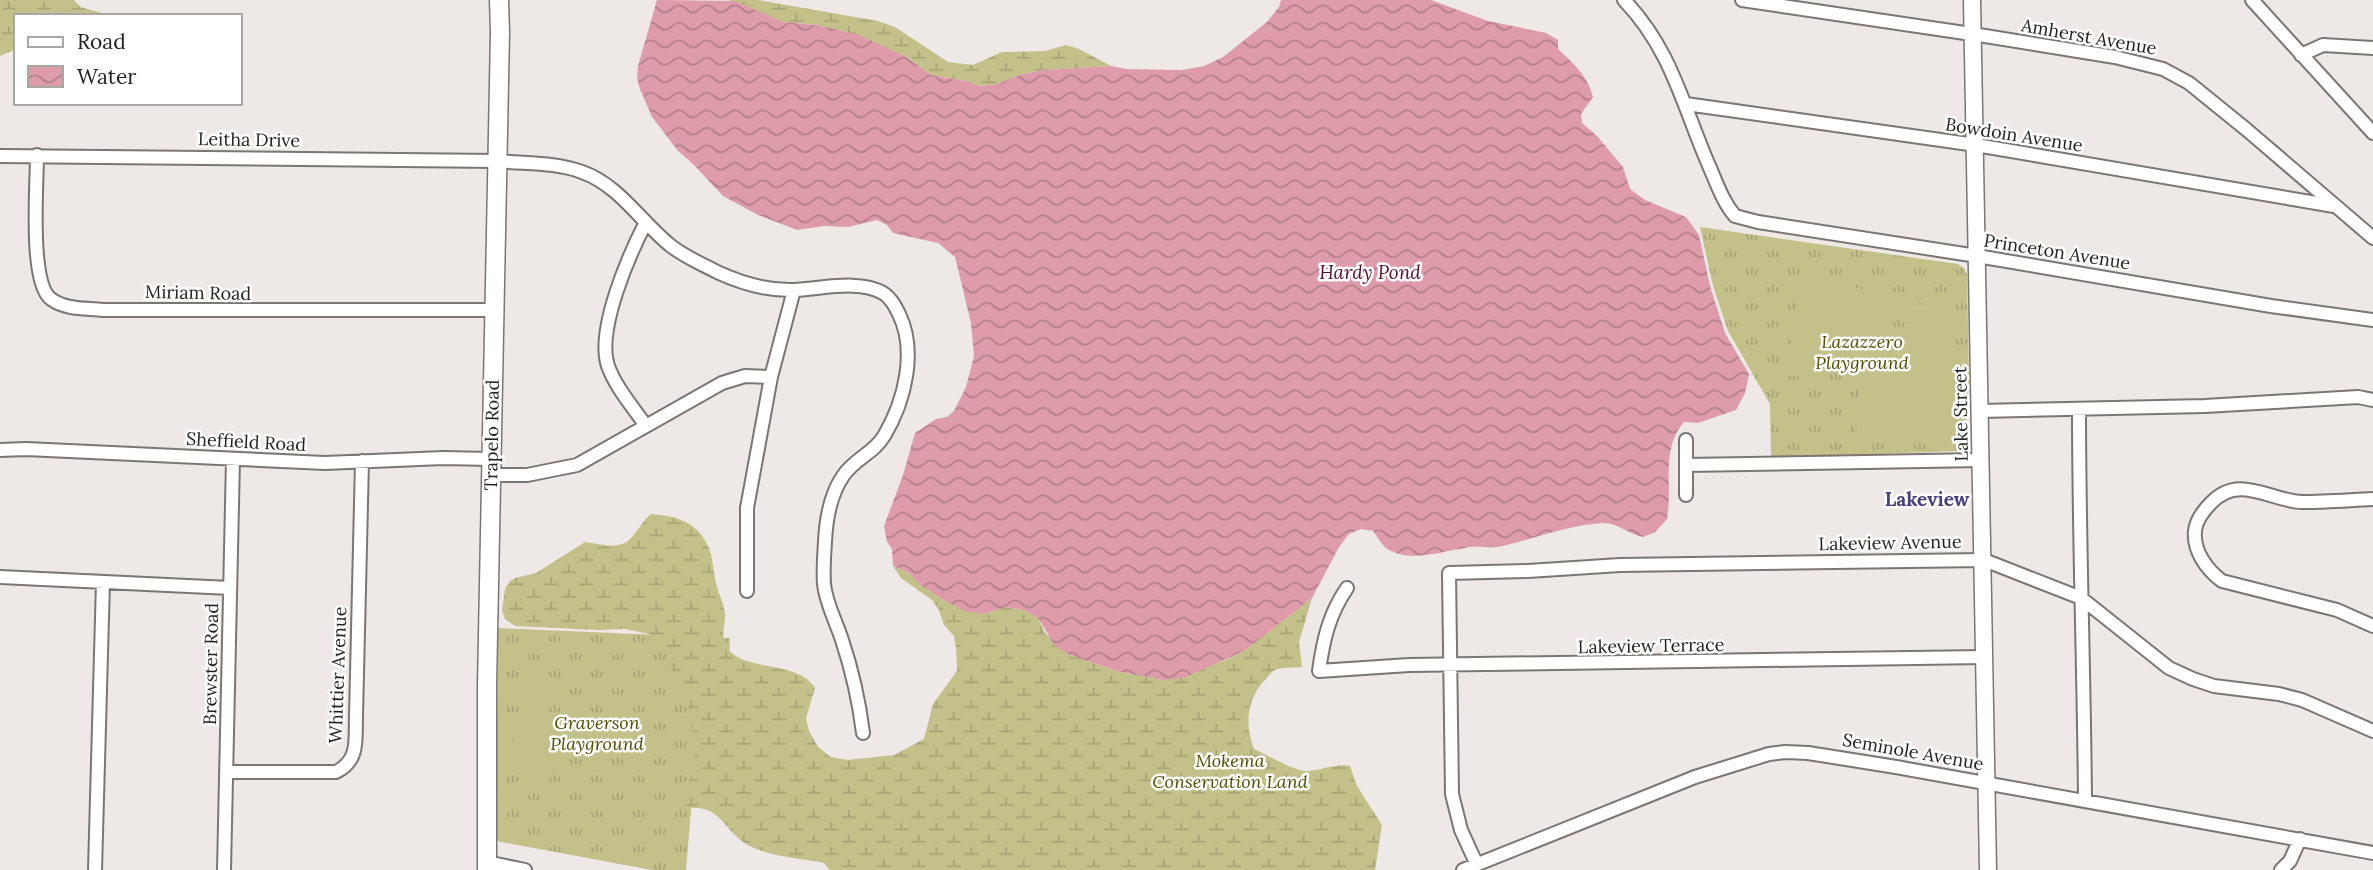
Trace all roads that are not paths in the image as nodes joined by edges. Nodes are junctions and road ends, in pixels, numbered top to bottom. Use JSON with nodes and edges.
{"nodes":[{"id":1,"x":499,"y":0,"type":"edge"},
{"id":2,"x":1624,"y":0,"type":"edge"},
{"id":3,"x":1742,"y":0,"type":"edge"},
{"id":4,"x":1972,"y":0,"type":"edge"},
{"id":5,"x":2252,"y":0,"type":"edge"},
{"id":6,"x":1823,"y":6,"type":"edge"},
{"id":7,"x":1972,"y":34,"type":"junction"},
{"id":8,"x":2373,"y":48,"type":"edge"},
{"id":9,"x":2301,"y":55,"type":"junction"},
{"id":10,"x":1686,"y":104,"type":"junction"},
{"id":11,"x":2373,"y":133,"type":"edge"},
{"id":12,"x":1976,"y":145,"type":"junction"},
{"id":13,"x":37,"y":155,"type":"junction"},
{"id":14,"x":0,"y":156,"type":"edge"},
{"id":15,"x":498,"y":162,"type":"junction"},
{"id":16,"x":2334,"y":206,"type":"junction"},
{"id":17,"x":646,"y":222,"type":"junction"},
{"id":18,"x":2373,"y":238,"type":"edge"},
{"id":19,"x":1977,"y":256,"type":"junction"},
{"id":20,"x":794,"y":290,"type":"junction"},
{"id":21,"x":495,"y":310,"type":"junction"},
{"id":22,"x":2373,"y":320,"type":"edge"},
{"id":23,"x":771,"y":377,"type":"junction"},
{"id":24,"x":2373,"y":400,"type":"edge"},
{"id":25,"x":2079,"y":410,"type":"junction"},
{"id":26,"x":1980,"y":411,"type":"junction"},
{"id":27,"x":646,"y":426,"type":"junction"},
{"id":28,"x":1685,"y":440,"type":"dead end"},
{"id":29,"x":0,"y":450,"type":"edge"},
{"id":30,"x":233,"y":459,"type":"junction"},
{"id":31,"x":1982,"y":460,"type":"junction"},
{"id":32,"x":362,"y":461,"type":"junction"},
{"id":33,"x":1686,"y":465,"type":"junction"},
{"id":34,"x":491,"y":467,"type":"junction"},
{"id":35,"x":1686,"y":495,"type":"dead end"},
{"id":36,"x":2373,"y":499,"type":"edge"},
{"id":37,"x":1984,"y":560,"type":"junction"},
{"id":38,"x":0,"y":577,"type":"edge"},
{"id":39,"x":103,"y":582,"type":"junction"},
{"id":40,"x":230,"y":588,"type":"junction"},
{"id":41,"x":1347,"y":588,"type":"dead end"},
{"id":42,"x":747,"y":591,"type":"dead end"},
{"id":43,"x":2081,"y":598,"type":"junction"},
{"id":44,"x":2373,"y":626,"type":"edge"},
{"id":45,"x":1985,"y":657,"type":"junction"},
{"id":46,"x":1451,"y":665,"type":"junction"},
{"id":47,"x":2373,"y":730,"type":"edge"},
{"id":48,"x":863,"y":733,"type":"dead end"},
{"id":49,"x":226,"y":772,"type":"junction"},
{"id":50,"x":1987,"y":783,"type":"junction"},
{"id":51,"x":2085,"y":801,"type":"junction"},
{"id":52,"x":2300,"y":839,"type":"junction"},
{"id":53,"x":2373,"y":853,"type":"edge"},
{"id":54,"x":1477,"y":864,"type":"junction"},
{"id":55,"x":486,"y":866,"type":"edge"},
{"id":56,"x":95,"y":870,"type":"edge"},
{"id":57,"x":224,"y":870,"type":"edge"},
{"id":58,"x":525,"y":870,"type":"edge"},
{"id":59,"x":1463,"y":870,"type":"edge"},
{"id":60,"x":1989,"y":870,"type":"edge"},
{"id":61,"x":2281,"y":870,"type":"edge"}],
"edges":[{"from":1,"to":15,"type":"main road","name":"Trapelo Road"},
{"from":2,"to":10,"type":"street"},
{"from":3,"to":6,"type":"street","name":"Amherst Avenue"},
{"from":4,"to":7,"type":"street","name":"Lake Street"},
{"from":5,"to":9,"type":"street"},
{"from":6,"to":7,"type":"street","name":"Amherst Avenue"},
{"from":7,"to":12,"type":"street","name":"Lake Street"},
{"from":7,"to":16,"type":"street","name":"Amherst Avenue"},
{"from":8,"to":9,"type":"street"},
{"from":9,"to":11,"type":"street"},
{"from":10,"to":12,"type":"street","name":"Bowdoin Avenue"},
{"from":10,"to":19,"type":"street","name":"Princeton Avenue"},
{"from":12,"to":16,"type":"street","name":"Bowdoin Avenue"},
{"from":12,"to":19,"type":"street","name":"Lake Street"},
{"from":13,"to":14,"type":"street","name":"Leitha Drive"},
{"from":13,"to":15,"type":"street","name":"Leitha Drive"},
{"from":13,"to":21,"type":"street","name":"Miriam Road"},
{"from":15,"to":17,"type":"street","name":"Leitha Drive"},
{"from":15,"to":21,"type":"main road","name":"Trapelo Road"},
{"from":16,"to":18,"type":"street","name":"Amherst Avenue"},
{"from":17,"to":20,"type":"street","name":"Leitha Drive"},
{"from":17,"to":27,"type":"street"},
{"from":19,"to":22,"type":"street","name":"Princeton Avenue"},
{"from":19,"to":26,"type":"street","name":"Lake Street"},
{"from":20,"to":23,"type":"street"},
{"from":20,"to":48,"type":"street","name":"Leitha Drive"},
{"from":21,"to":34,"type":"main road","name":"Trapelo Road"},
{"from":23,"to":27,"type":"street","name":"Sheffield Road"},
{"from":23,"to":42,"type":"street"},
{"from":24,"to":25,"type":"street"},
{"from":25,"to":26,"type":"street"},
{"from":25,"to":43,"type":"street"},
{"from":26,"to":31,"type":"street","name":"Lake Street"},
{"from":27,"to":34,"type":"street","name":"Sheffield Road"},
{"from":28,"to":33,"type":"street"},
{"from":29,"to":30,"type":"street","name":"Sheffield Road"},
{"from":30,"to":32,"type":"street","name":"Sheffield Road"},
{"from":30,"to":40,"type":"street","name":"Brewster Road"},
{"from":31,"to":33,"type":"street"},
{"from":31,"to":37,"type":"street","name":"Lake Street"},
{"from":32,"to":34,"type":"street","name":"Sheffield Road"},
{"from":32,"to":49,"type":"street","name":"Whittier Avenue"},
{"from":33,"to":35,"type":"street"},
{"from":34,"to":55,"type":"main road","name":"Trapelo Road"},
{"from":36,"to":44,"type":"street"},
{"from":37,"to":43,"type":"street","name":"Lakeview Avenue"},
{"from":37,"to":45,"type":"street","name":"Lake Street"},
{"from":37,"to":46,"type":"street","name":"Lakeview Avenue"},
{"from":38,"to":39,"type":"street"},
{"from":39,"to":40,"type":"street"},
{"from":39,"to":56,"type":"street"},
{"from":40,"to":49,"type":"street","name":"Brewster Road"},
{"from":41,"to":46,"type":"street","name":"Lakeview Terrace"},
{"from":43,"to":47,"type":"street","name":"Lakeview Avenue"},
{"from":43,"to":51,"type":"street"},
{"from":45,"to":46,"type":"street","name":"Lakeview Terrace"},
{"from":45,"to":50,"type":"street","name":"Lake Street"},
{"from":46,"to":54,"type":"street"},
{"from":49,"to":57,"type":"street","name":"Brewster Road"},
{"from":50,"to":51,"type":"street","name":"Seminole Avenue"},
{"from":50,"to":54,"type":"street","name":"Seminole Avenue"},
{"from":50,"to":60,"type":"street","name":"Lake Street"},
{"from":51,"to":52,"type":"street","name":"Seminole Avenue"},
{"from":52,"to":53,"type":"street","name":"Seminole Avenue"},
{"from":52,"to":61,"type":"street"},
{"from":54,"to":59,"type":"street","name":"Seminole Avenue"},
{"from":55,"to":58,"type":"street"}]}
